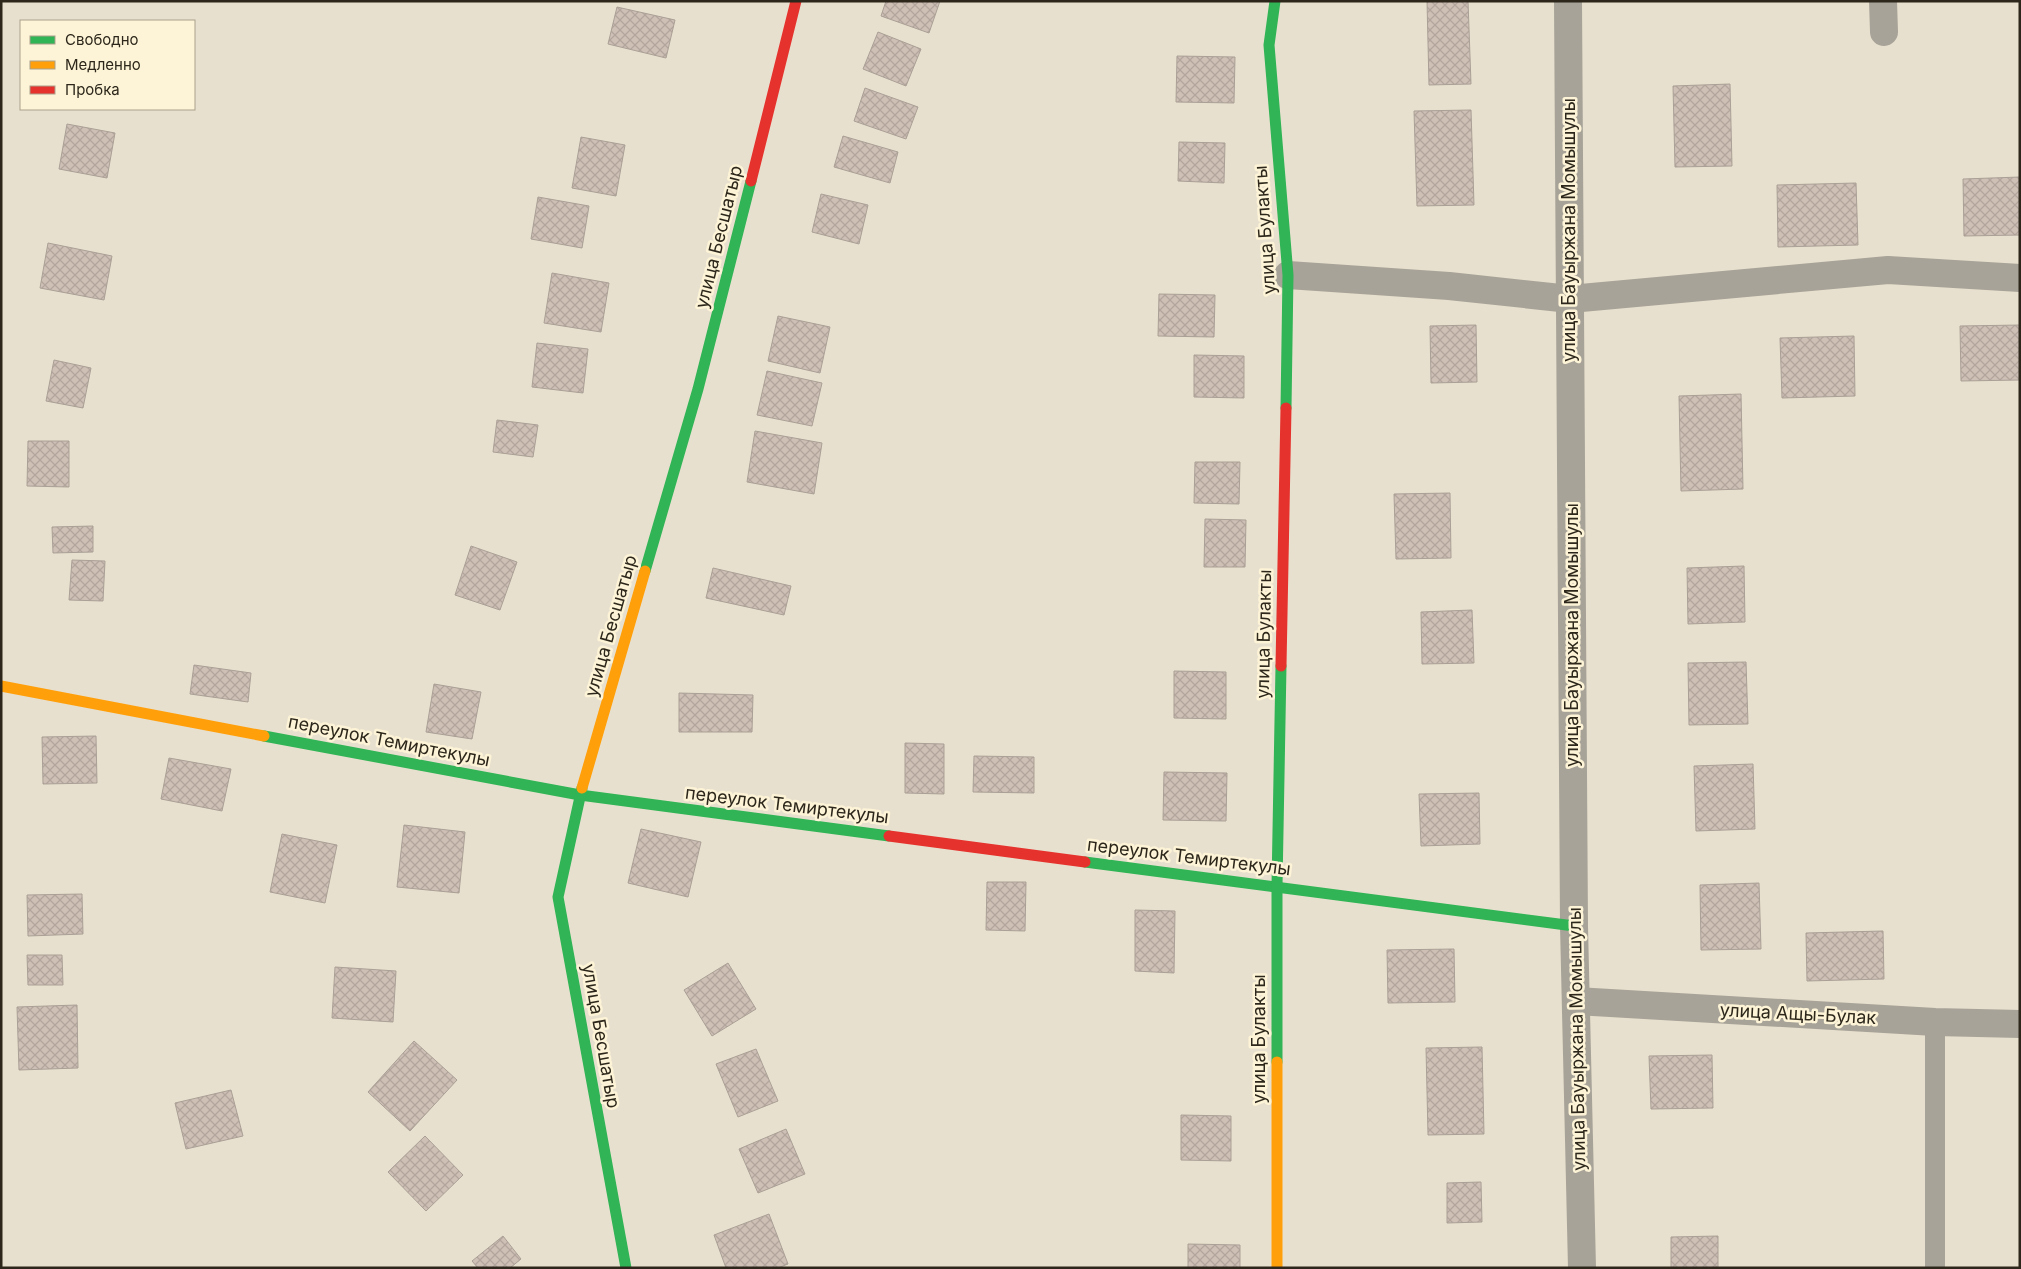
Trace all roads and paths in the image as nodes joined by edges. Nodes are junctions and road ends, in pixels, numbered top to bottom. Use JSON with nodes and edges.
{"nodes":[{"id":1,"x":796,"y":1,"type":"edge"},
{"id":2,"x":1275,"y":1,"type":"edge"},
{"id":3,"x":1568,"y":1,"type":"edge"},
{"id":4,"x":1883,"y":1,"type":"edge"},
{"id":5,"x":1884,"y":32,"type":"dead end"},
{"id":6,"x":1288,"y":276,"type":"junction"},
{"id":7,"x":2020,"y":278,"type":"edge"},
{"id":8,"x":1570,"y":299,"type":"junction"},
{"id":9,"x":1,"y":686,"type":"edge"},
{"id":10,"x":580,"y":795,"type":"junction"},
{"id":11,"x":1276,"y":886,"type":"junction"},
{"id":12,"x":1574,"y":926,"type":"junction"},
{"id":13,"x":1576,"y":1001,"type":"junction"},
{"id":14,"x":1934,"y":1022,"type":"junction"},
{"id":15,"x":2020,"y":1024,"type":"edge"},
{"id":16,"x":626,"y":1268,"type":"edge"},
{"id":17,"x":1277,"y":1268,"type":"edge"},
{"id":18,"x":1582,"y":1268,"type":"edge"},
{"id":19,"x":1935,"y":1268,"type":"edge"}],
"edges":[{"from":1,"to":10,"type":"street","name":"улица Бесшатыр"},
{"from":2,"to":6,"type":"street","name":"улица Булакты"},
{"from":3,"to":8,"type":"street","name":"улица Бауыржана Момышулы"},
{"from":4,"to":5,"type":"street"},
{"from":6,"to":8,"type":"street"},
{"from":6,"to":11,"type":"street","name":"улица Булакты"},
{"from":7,"to":8,"type":"street"},
{"from":8,"to":12,"type":"street","name":"улица Бауыржана Момышулы"},
{"from":9,"to":10,"type":"street","name":"переулок Темиртекулы"},
{"from":10,"to":11,"type":"street","name":"переулок Темиртекулы"},
{"from":10,"to":16,"type":"street","name":"улица Бесшатыр"},
{"from":11,"to":12,"type":"street","name":"переулок Темиртекулы"},
{"from":11,"to":17,"type":"street","name":"улица Булакты"},
{"from":12,"to":13,"type":"street","name":"улица Бауыржана Момышулы"},
{"from":13,"to":14,"type":"street","name":"улица Ащы-Булак"},
{"from":13,"to":18,"type":"street","name":"улица Бауыржана Момышулы"},
{"from":14,"to":15,"type":"street","name":"улица Ащы-Булак"},
{"from":14,"to":19,"type":"lane"}]}
